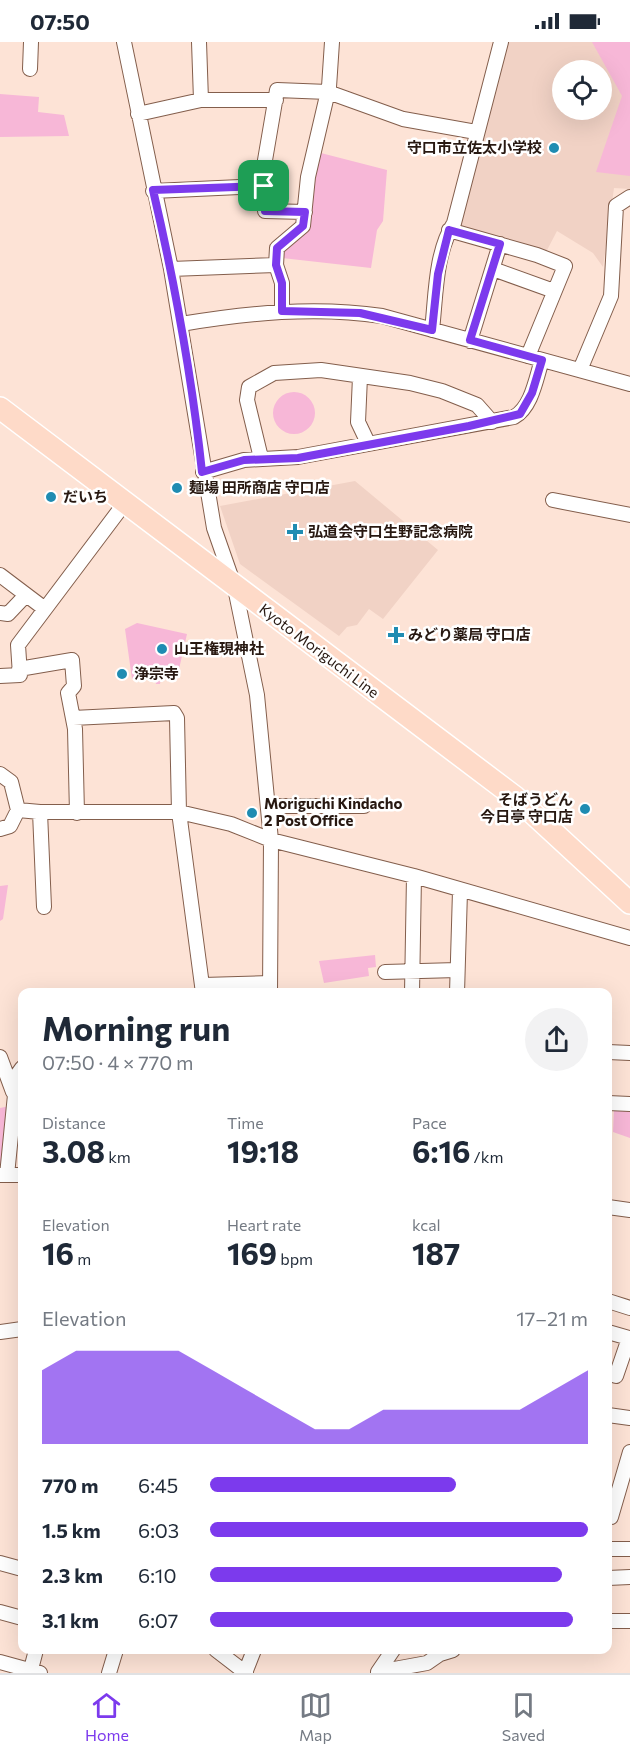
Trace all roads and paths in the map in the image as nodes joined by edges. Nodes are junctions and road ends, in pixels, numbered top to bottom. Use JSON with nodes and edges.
{"nodes":[{"id":1,"x":31,"y":42,"type":"edge"},
{"id":2,"x":124,"y":42,"type":"edge"},
{"id":3,"x":199,"y":42,"type":"edge"},
{"id":4,"x":332,"y":42,"type":"edge"},
{"id":5,"x":501,"y":42,"type":"edge"},
{"id":6,"x":30,"y":69,"type":"dead end"},
{"id":7,"x":328,"y":92,"type":"junction"},
{"id":8,"x":201,"y":100,"type":"junction"},
{"id":9,"x":276,"y":100,"type":"junction"},
{"id":10,"x":138,"y":114,"type":"junction"},
{"id":11,"x":476,"y":132,"type":"junction"},
{"id":12,"x":264,"y":186,"type":"junction"},
{"id":13,"x":153,"y":190,"type":"junction"},
{"id":14,"x":630,"y":197,"type":"edge"},
{"id":15,"x":305,"y":212,"type":"junction"},
{"id":16,"x":449,"y":230,"type":"junction"},
{"id":17,"x":500,"y":244,"type":"junction"},
{"id":18,"x":276,"y":265,"type":"junction"},
{"id":19,"x":493,"y":268,"type":"junction"},
{"id":20,"x":171,"y":269,"type":"junction"},
{"id":21,"x":554,"y":291,"type":"junction"},
{"id":22,"x":282,"y":311,"type":"junction"},
{"id":23,"x":181,"y":324,"type":"junction"},
{"id":24,"x":432,"y":330,"type":"junction"},
{"id":25,"x":470,"y":340,"type":"junction"},
{"id":26,"x":535,"y":358,"type":"junction"},
{"id":27,"x":580,"y":370,"type":"junction"},
{"id":28,"x":360,"y":377,"type":"junction"},
{"id":29,"x":630,"y":384,"type":"edge"},
{"id":30,"x":0,"y":408,"type":"edge"},
{"id":31,"x":492,"y":422,"type":"junction"},
{"id":32,"x":368,"y":443,"type":"junction"},
{"id":33,"x":261,"y":458,"type":"junction"},
{"id":34,"x":202,"y":472,"type":"junction"},
{"id":35,"x":553,"y":500,"type":"dead end"},
{"id":36,"x":124,"y":504,"type":"junction"},
{"id":37,"x":630,"y":515,"type":"edge"},
{"id":38,"x":0,"y":575,"type":"edge"},
{"id":39,"x":235,"y":588,"type":"junction"},
{"id":40,"x":26,"y":595,"type":"junction"},
{"id":41,"x":45,"y":609,"type":"junction"},
{"id":42,"x":0,"y":613,"type":"edge"},
{"id":43,"x":19,"y":669,"type":"junction"},
{"id":44,"x":0,"y":676,"type":"edge"},
{"id":45,"x":73,"y":718,"type":"junction"},
{"id":46,"x":0,"y":774,"type":"edge"},
{"id":47,"x":268,"y":806,"type":"junction"},
{"id":48,"x":364,"y":806,"type":"dead end"},
{"id":49,"x":18,"y":810,"type":"junction"},
{"id":50,"x":40,"y":812,"type":"junction"},
{"id":51,"x":179,"y":812,"type":"junction"},
{"id":52,"x":77,"y":813,"type":"junction"},
{"id":53,"x":0,"y":829,"type":"edge"},
{"id":54,"x":271,"y":840,"type":"junction"},
{"id":55,"x":414,"y":876,"type":"junction"},
{"id":56,"x":460,"y":891,"type":"junction"},
{"id":57,"x":630,"y":903,"type":"edge"},
{"id":58,"x":44,"y":907,"type":"dead end"},
{"id":59,"x":630,"y":938,"type":"edge"},
{"id":60,"x":457,"y":970,"type":"junction"},
{"id":61,"x":413,"y":971,"type":"junction"},
{"id":62,"x":385,"y":972,"type":"dead end"},
{"id":63,"x":203,"y":988,"type":"edge"},
{"id":64,"x":270,"y":988,"type":"edge"},
{"id":65,"x":412,"y":988,"type":"edge"},
{"id":66,"x":457,"y":988,"type":"edge"},
{"id":67,"x":612,"y":1052,"type":"edge"},
{"id":68,"x":630,"y":1053,"type":"edge"},
{"id":69,"x":0,"y":1057,"type":"edge"},
{"id":70,"x":18,"y":1074,"type":"edge"},
{"id":71,"x":18,"y":1094,"type":"edge"},
{"id":72,"x":612,"y":1103,"type":"edge"},
{"id":73,"x":630,"y":1104,"type":"edge"},
{"id":74,"x":3,"y":1175,"type":"edge"},
{"id":75,"x":612,"y":1208,"type":"edge"},
{"id":76,"x":630,"y":1210,"type":"edge"},
{"id":77,"x":612,"y":1302,"type":"edge"},
{"id":78,"x":630,"y":1308,"type":"edge"},
{"id":79,"x":18,"y":1330,"type":"edge"},
{"id":80,"x":0,"y":1332,"type":"edge"},
{"id":81,"x":612,"y":1333,"type":"edge"},
{"id":82,"x":612,"y":1374,"type":"edge"},
{"id":83,"x":612,"y":1416,"type":"edge"},
{"id":84,"x":630,"y":1418,"type":"edge"},
{"id":85,"x":630,"y":1452,"type":"edge"},
{"id":86,"x":612,"y":1514,"type":"edge"},
{"id":87,"x":612,"y":1549,"type":"edge"},
{"id":88,"x":630,"y":1549,"type":"edge"},
{"id":89,"x":0,"y":1563,"type":"edge"},
{"id":90,"x":18,"y":1568,"type":"edge"},
{"id":91,"x":630,"y":1577,"type":"edge"},
{"id":92,"x":612,"y":1578,"type":"edge"},
{"id":93,"x":0,"y":1612,"type":"edge"},
{"id":94,"x":18,"y":1617,"type":"edge"},
{"id":95,"x":612,"y":1621,"type":"edge"},
{"id":96,"x":630,"y":1621,"type":"edge"},
{"id":97,"x":36,"y":1654,"type":"edge"},
{"id":98,"x":115,"y":1654,"type":"edge"},
{"id":99,"x":221,"y":1654,"type":"edge"},
{"id":100,"x":253,"y":1654,"type":"edge"},
{"id":101,"x":390,"y":1654,"type":"edge"},
{"id":102,"x":440,"y":1658,"type":"edge"},
{"id":103,"x":0,"y":1662,"type":"edge"},
{"id":104,"x":34,"y":1672,"type":"edge"},
{"id":105,"x":378,"y":1672,"type":"edge"},
{"id":106,"x":109,"y":1673,"type":"edge"},
{"id":107,"x":246,"y":1673,"type":"edge"}],
"edges":[{"from":1,"to":6,"type":"street"},
{"from":2,"to":10,"type":"street"},
{"from":3,"to":8,"type":"street"},
{"from":4,"to":7,"type":"street"},
{"from":5,"to":11,"type":"street"},
{"from":7,"to":9,"type":"street"},
{"from":7,"to":11,"type":"street"},
{"from":7,"to":15,"type":"street"},
{"from":8,"to":9,"type":"street"},
{"from":8,"to":10,"type":"street"},
{"from":9,"to":12,"type":"street"},
{"from":10,"to":13,"type":"street"},
{"from":11,"to":16,"type":"street"},
{"from":12,"to":13,"type":"street"},
{"from":12,"to":15,"type":"street"},
{"from":13,"to":20,"type":"street"},
{"from":14,"to":27,"type":"street"},
{"from":15,"to":18,"type":"street"},
{"from":16,"to":17,"type":"street"},
{"from":16,"to":24,"type":"street"},
{"from":17,"to":19,"type":"street"},
{"from":17,"to":21,"type":"street"},
{"from":18,"to":20,"type":"street"},
{"from":18,"to":22,"type":"street"},
{"from":19,"to":21,"type":"street"},
{"from":19,"to":25,"type":"street"},
{"from":20,"to":23,"type":"street"},
{"from":21,"to":26,"type":"street"},
{"from":22,"to":23,"type":"street"},
{"from":22,"to":24,"type":"street"},
{"from":23,"to":34,"type":"street"},
{"from":24,"to":25,"type":"street"},
{"from":25,"to":26,"type":"street"},
{"from":26,"to":27,"type":"street"},
{"from":26,"to":31,"type":"street"},
{"from":27,"to":29,"type":"street"},
{"from":28,"to":31,"type":"street"},
{"from":28,"to":32,"type":"street"},
{"from":28,"to":33,"type":"street"},
{"from":30,"to":36,"type":"main road","name":"Kyoto Moriguchi Line"},
{"from":31,"to":32,"type":"street"},
{"from":32,"to":33,"type":"street"},
{"from":33,"to":34,"type":"street"},
{"from":34,"to":39,"type":"street"},
{"from":35,"to":37,"type":"street"},
{"from":36,"to":39,"type":"main road","name":"Kyoto Moriguchi Line"},
{"from":36,"to":41,"type":"street"},
{"from":38,"to":40,"type":"street"},
{"from":39,"to":47,"type":"street"},
{"from":39,"to":57,"type":"main road","name":"Kyoto Moriguchi Line"},
{"from":40,"to":41,"type":"street"},
{"from":40,"to":42,"type":"street"},
{"from":41,"to":43,"type":"street"},
{"from":43,"to":44,"type":"street"},
{"from":43,"to":45,"type":"street"},
{"from":45,"to":51,"type":"street"},
{"from":45,"to":52,"type":"street"},
{"from":46,"to":49,"type":"street"},
{"from":47,"to":48,"type":"street"},
{"from":47,"to":54,"type":"street"},
{"from":49,"to":50,"type":"street"},
{"from":49,"to":53,"type":"street"},
{"from":50,"to":52,"type":"street"},
{"from":50,"to":58,"type":"street"},
{"from":51,"to":52,"type":"street"},
{"from":51,"to":54,"type":"street"},
{"from":51,"to":63,"type":"street"},
{"from":54,"to":55,"type":"street"},
{"from":54,"to":64,"type":"street"},
{"from":55,"to":56,"type":"street"},
{"from":55,"to":61,"type":"street"},
{"from":56,"to":59,"type":"street"},
{"from":56,"to":60,"type":"street"},
{"from":60,"to":61,"type":"street"},
{"from":60,"to":66,"type":"street"},
{"from":61,"to":62,"type":"street"},
{"from":61,"to":65,"type":"street"},
{"from":67,"to":68,"type":"street"},
{"from":69,"to":71,"type":"street"},
{"from":70,"to":71,"type":"street"},
{"from":71,"to":74,"type":"street"},
{"from":72,"to":73,"type":"street"},
{"from":75,"to":76,"type":"street"},
{"from":77,"to":78,"type":"street"},
{"from":79,"to":80,"type":"street"},
{"from":81,"to":82,"type":"street"},
{"from":83,"to":84,"type":"street"},
{"from":85,"to":86,"type":"street"},
{"from":87,"to":88,"type":"street"},
{"from":89,"to":90,"type":"street"},
{"from":91,"to":92,"type":"street"},
{"from":93,"to":94,"type":"street"},
{"from":95,"to":96,"type":"street"},
{"from":97,"to":104,"type":"street"},
{"from":98,"to":106,"type":"street"},
{"from":99,"to":107,"type":"street"},
{"from":100,"to":107,"type":"street"},
{"from":101,"to":105,"type":"street"},
{"from":102,"to":105,"type":"street"},
{"from":103,"to":104,"type":"street"}]}
